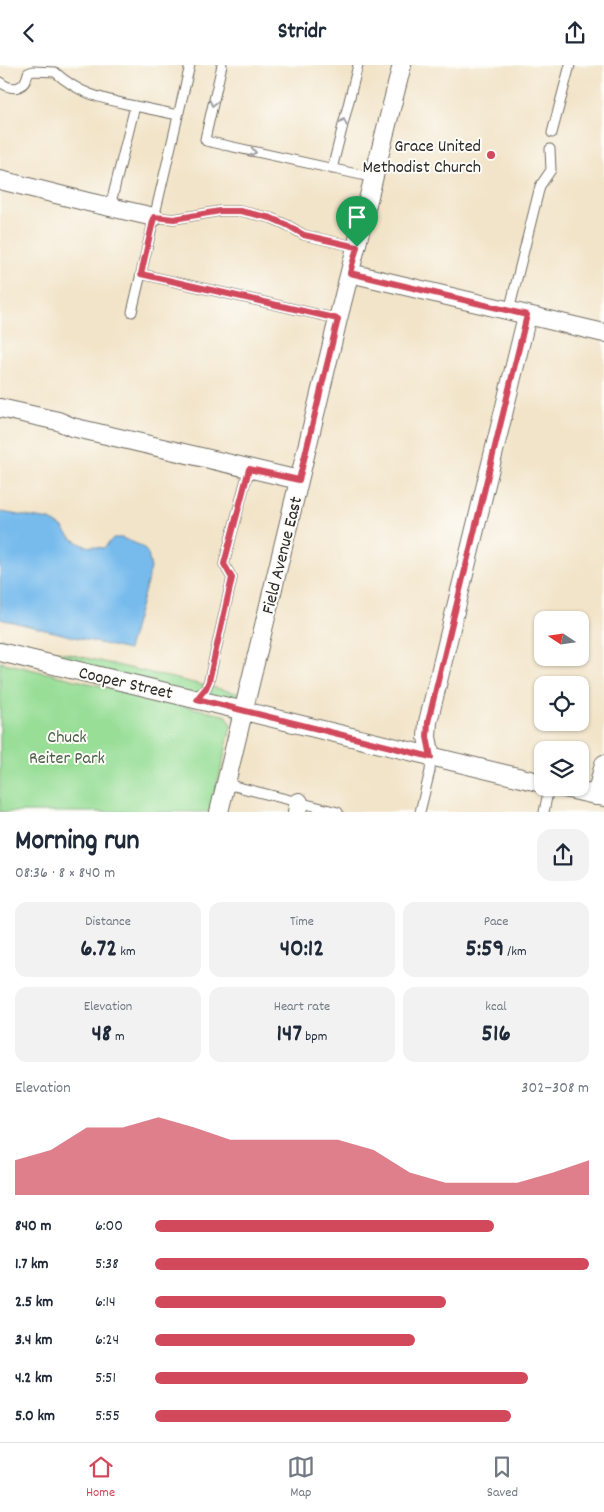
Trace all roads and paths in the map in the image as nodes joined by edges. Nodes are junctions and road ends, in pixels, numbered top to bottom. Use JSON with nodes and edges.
{"nodes":[{"id":1,"x":190,"y":65,"type":"edge"},
{"id":2,"x":222,"y":65,"type":"edge"},
{"id":3,"x":358,"y":65,"type":"edge"},
{"id":4,"x":402,"y":65,"type":"edge"},
{"id":5,"x":570,"y":65,"type":"edge"},
{"id":6,"x":31,"y":68,"type":"edge"},
{"id":7,"x":0,"y":82,"type":"edge"},
{"id":8,"x":136,"y":106,"type":"junction"},
{"id":9,"x":178,"y":115,"type":"junction"},
{"id":10,"x":552,"y":133,"type":"dead end"},
{"id":11,"x":550,"y":149,"type":"dead end"},
{"id":12,"x":332,"y":169,"type":"junction"},
{"id":13,"x":375,"y":178,"type":"junction"},
{"id":14,"x":0,"y":180,"type":"edge"},
{"id":15,"x":110,"y":207,"type":"junction"},
{"id":16,"x":154,"y":217,"type":"junction"},
{"id":17,"x":357,"y":247,"type":"junction"},
{"id":18,"x":350,"y":273,"type":"junction"},
{"id":19,"x":141,"y":274,"type":"junction"},
{"id":20,"x":509,"y":311,"type":"junction"},
{"id":21,"x":132,"y":312,"type":"dead end"},
{"id":22,"x":527,"y":315,"type":"junction"},
{"id":23,"x":338,"y":319,"type":"junction"},
{"id":24,"x":604,"y":333,"type":"edge"},
{"id":25,"x":0,"y":408,"type":"edge"},
{"id":26,"x":249,"y":469,"type":"junction"},
{"id":27,"x":299,"y":480,"type":"junction"},
{"id":28,"x":0,"y":652,"type":"edge"},
{"id":29,"x":197,"y":699,"type":"junction"},
{"id":30,"x":243,"y":710,"type":"junction"},
{"id":31,"x":431,"y":757,"type":"junction"},
{"id":32,"x":604,"y":764,"type":"edge"},
{"id":33,"x":534,"y":781,"type":"edge"},
{"id":34,"x":226,"y":784,"type":"junction"},
{"id":35,"x":547,"y":796,"type":"edge"},
{"id":36,"x":600,"y":796,"type":"edge"},
{"id":37,"x":298,"y":807,"type":"edge"},
{"id":38,"x":219,"y":812,"type":"edge"},
{"id":39,"x":338,"y":812,"type":"edge"},
{"id":40,"x":420,"y":812,"type":"edge"},
{"id":41,"x":544,"y":812,"type":"edge"}],
"edges":[{"from":1,"to":9,"type":"lane"},
{"from":2,"to":12,"type":"lane","one_way":true},
{"from":12,"to":3,"type":"lane","one_way":true},
{"from":4,"to":13,"type":"street","name":"Field Avenue East"},
{"from":5,"to":10,"type":"lane"},
{"from":6,"to":7,"type":"lane"},
{"from":6,"to":8,"type":"lane"},
{"from":8,"to":9,"type":"lane"},
{"from":8,"to":15,"type":"lane"},
{"from":9,"to":16,"type":"lane"},
{"from":11,"to":20,"type":"lane"},
{"from":12,"to":13,"type":"lane"},
{"from":13,"to":17,"type":"street","name":"Field Avenue East"},
{"from":14,"to":15,"type":"street"},
{"from":15,"to":16,"type":"street"},
{"from":16,"to":17,"type":"lane"},
{"from":16,"to":19,"type":"lane"},
{"from":17,"to":18,"type":"street","name":"Field Avenue East"},
{"from":18,"to":20,"type":"street"},
{"from":18,"to":23,"type":"street","name":"Field Avenue East"},
{"from":19,"to":21,"type":"lane"},
{"from":19,"to":23,"type":"lane"},
{"from":20,"to":22,"type":"street"},
{"from":22,"to":24,"type":"street"},
{"from":22,"to":31,"type":"street"},
{"from":23,"to":27,"type":"street","name":"Field Avenue East"},
{"from":25,"to":26,"type":"street"},
{"from":26,"to":27,"type":"street"},
{"from":26,"to":29,"type":"lane"},
{"from":27,"to":30,"type":"street","name":"Field Avenue East"},
{"from":28,"to":29,"type":"street","name":"Cooper Street"},
{"from":29,"to":30,"type":"street","name":"Cooper Street"},
{"from":30,"to":31,"type":"street","name":"Cooper Street"},
{"from":30,"to":34,"type":"street","name":"Field Avenue East"},
{"from":31,"to":33,"type":"street","name":"Cooper Street"},
{"from":31,"to":40,"type":"lane"},
{"from":32,"to":36,"type":"street"},
{"from":34,"to":37,"type":"lane"},
{"from":34,"to":38,"type":"street","name":"Field Avenue East"},
{"from":35,"to":41,"type":"lane"},
{"from":37,"to":39,"type":"lane"}]}
